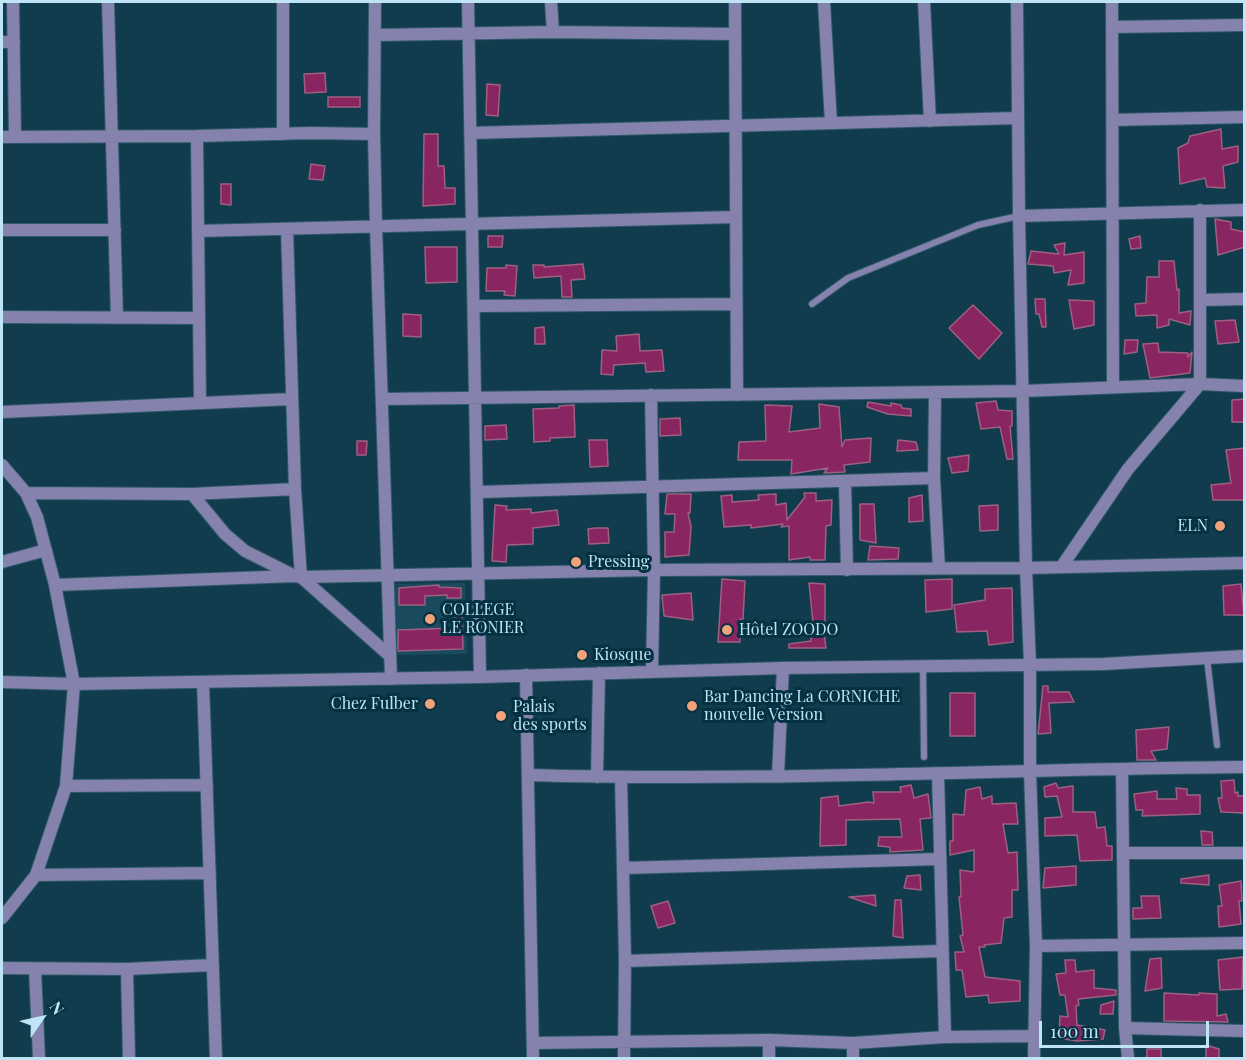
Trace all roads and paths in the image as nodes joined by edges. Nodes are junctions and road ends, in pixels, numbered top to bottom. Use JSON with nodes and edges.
{"nodes":[{"id":1,"x":13,"y":2,"type":"edge"},
{"id":2,"x":108,"y":2,"type":"edge"},
{"id":3,"x":283,"y":2,"type":"edge"},
{"id":4,"x":375,"y":2,"type":"edge"},
{"id":5,"x":468,"y":2,"type":"edge"},
{"id":6,"x":551,"y":2,"type":"edge"},
{"id":7,"x":735,"y":2,"type":"edge"},
{"id":8,"x":824,"y":2,"type":"edge"},
{"id":9,"x":924,"y":2,"type":"edge"},
{"id":10,"x":1017,"y":2,"type":"edge"},
{"id":11,"x":1112,"y":2,"type":"edge"},
{"id":12,"x":1245,"y":25,"type":"edge"},
{"id":13,"x":1112,"y":27,"type":"junction"},
{"id":14,"x":553,"y":33,"type":"junction"},
{"id":15,"x":735,"y":34,"type":"junction"},
{"id":16,"x":376,"y":35,"type":"junction"},
{"id":17,"x":469,"y":35,"type":"junction"},
{"id":18,"x":8,"y":42,"type":"edge"},
{"id":19,"x":1245,"y":117,"type":"edge"},
{"id":20,"x":1017,"y":118,"type":"junction"},
{"id":21,"x":1112,"y":120,"type":"junction"},
{"id":22,"x":930,"y":121,"type":"junction"},
{"id":23,"x":831,"y":123,"type":"junction"},
{"id":24,"x":735,"y":126,"type":"junction"},
{"id":25,"x":471,"y":133,"type":"junction"},
{"id":26,"x":283,"y":134,"type":"junction"},
{"id":27,"x":374,"y":134,"type":"junction"},
{"id":28,"x":111,"y":135,"type":"junction"},
{"id":29,"x":15,"y":136,"type":"junction"},
{"id":30,"x":197,"y":136,"type":"junction"},
{"id":31,"x":2,"y":137,"type":"edge"},
{"id":32,"x":1200,"y":210,"type":"junction"},
{"id":33,"x":1245,"y":210,"type":"edge"},
{"id":34,"x":1113,"y":212,"type":"junction"},
{"id":35,"x":1019,"y":216,"type":"junction"},
{"id":36,"x":735,"y":217,"type":"junction"},
{"id":37,"x":472,"y":224,"type":"junction"},
{"id":38,"x":376,"y":226,"type":"junction"},
{"id":39,"x":287,"y":229,"type":"junction"},
{"id":40,"x":2,"y":230,"type":"edge"},
{"id":41,"x":115,"y":230,"type":"junction"},
{"id":42,"x":198,"y":231,"type":"junction"},
{"id":43,"x":1245,"y":298,"type":"edge"},
{"id":44,"x":1202,"y":300,"type":"junction"},
{"id":45,"x":736,"y":304,"type":"junction"},
{"id":46,"x":812,"y":304,"type":"dead end"},
{"id":47,"x":477,"y":306,"type":"junction"},
{"id":48,"x":2,"y":317,"type":"edge"},
{"id":49,"x":117,"y":318,"type":"junction"},
{"id":50,"x":199,"y":318,"type":"junction"},
{"id":51,"x":1200,"y":384,"type":"junction"},
{"id":52,"x":1113,"y":386,"type":"junction"},
{"id":53,"x":1245,"y":386,"type":"edge"},
{"id":54,"x":1023,"y":391,"type":"junction"},
{"id":55,"x":935,"y":392,"type":"junction"},
{"id":56,"x":651,"y":394,"type":"junction"},
{"id":57,"x":737,"y":394,"type":"junction"},
{"id":58,"x":476,"y":398,"type":"junction"},
{"id":59,"x":292,"y":399,"type":"junction"},
{"id":60,"x":383,"y":399,"type":"junction"},
{"id":61,"x":200,"y":402,"type":"junction"},
{"id":62,"x":2,"y":412,"type":"edge"},
{"id":63,"x":2,"y":465,"type":"edge"},
{"id":64,"x":934,"y":478,"type":"junction"},
{"id":65,"x":845,"y":482,"type":"junction"},
{"id":66,"x":653,"y":485,"type":"junction"},
{"id":67,"x":295,"y":489,"type":"junction"},
{"id":68,"x":479,"y":492,"type":"junction"},
{"id":69,"x":26,"y":493,"type":"junction"},
{"id":70,"x":192,"y":494,"type":"junction"},
{"id":71,"x":46,"y":550,"type":"junction"},
{"id":72,"x":2,"y":562,"type":"edge"},
{"id":73,"x":1245,"y":562,"type":"edge"},
{"id":74,"x":1062,"y":566,"type":"junction"},
{"id":75,"x":939,"y":568,"type":"junction"},
{"id":76,"x":1026,"y":568,"type":"junction"},
{"id":77,"x":654,"y":570,"type":"junction"},
{"id":78,"x":847,"y":570,"type":"junction"},
{"id":79,"x":479,"y":572,"type":"junction"},
{"id":80,"x":388,"y":575,"type":"junction"},
{"id":81,"x":298,"y":576,"type":"junction"},
{"id":82,"x":55,"y":585,"type":"junction"},
{"id":83,"x":390,"y":656,"type":"junction"},
{"id":84,"x":1245,"y":656,"type":"edge"},
{"id":85,"x":1207,"y":657,"type":"junction"},
{"id":86,"x":1030,"y":664,"type":"junction"},
{"id":87,"x":923,"y":666,"type":"junction"},
{"id":88,"x":783,"y":668,"type":"junction"},
{"id":89,"x":652,"y":672,"type":"junction"},
{"id":90,"x":599,"y":673,"type":"junction"},
{"id":91,"x":526,"y":675,"type":"junction"},
{"id":92,"x":480,"y":677,"type":"junction"},
{"id":93,"x":391,"y":679,"type":"junction"},
{"id":94,"x":2,"y":682,"type":"edge"},
{"id":95,"x":203,"y":682,"type":"junction"},
{"id":96,"x":74,"y":684,"type":"junction"},
{"id":97,"x":1217,"y":745,"type":"dead end"},
{"id":98,"x":924,"y":757,"type":"dead end"},
{"id":99,"x":1245,"y":766,"type":"edge"},
{"id":100,"x":1122,"y":769,"type":"junction"},
{"id":101,"x":1030,"y":771,"type":"junction"},
{"id":102,"x":938,"y":774,"type":"junction"},
{"id":103,"x":529,"y":775,"type":"junction"},
{"id":104,"x":778,"y":776,"type":"junction"},
{"id":105,"x":597,"y":777,"type":"junction"},
{"id":106,"x":621,"y":777,"type":"junction"},
{"id":107,"x":66,"y":786,"type":"junction"},
{"id":108,"x":207,"y":786,"type":"junction"},
{"id":109,"x":1123,"y":853,"type":"junction"},
{"id":110,"x":1245,"y":853,"type":"edge"},
{"id":111,"x":940,"y":859,"type":"junction"},
{"id":112,"x":623,"y":868,"type":"junction"},
{"id":113,"x":210,"y":873,"type":"junction"},
{"id":114,"x":36,"y":875,"type":"junction"},
{"id":115,"x":2,"y":918,"type":"edge"},
{"id":116,"x":1245,"y":943,"type":"edge"},
{"id":117,"x":1124,"y":945,"type":"junction"},
{"id":118,"x":1036,"y":946,"type":"junction"},
{"id":119,"x":942,"y":951,"type":"junction"},
{"id":120,"x":625,"y":961,"type":"junction"},
{"id":121,"x":213,"y":965,"type":"junction"},
{"id":122,"x":2,"y":968,"type":"edge"},
{"id":123,"x":35,"y":969,"type":"junction"},
{"id":124,"x":127,"y":969,"type":"junction"},
{"id":125,"x":1125,"y":1028,"type":"junction"},
{"id":126,"x":1245,"y":1031,"type":"edge"},
{"id":127,"x":945,"y":1036,"type":"junction"},
{"id":128,"x":1033,"y":1036,"type":"junction"},
{"id":129,"x":769,"y":1040,"type":"junction"},
{"id":130,"x":624,"y":1042,"type":"junction"},
{"id":131,"x":534,"y":1043,"type":"junction"},
{"id":132,"x":853,"y":1043,"type":"junction"},
{"id":133,"x":39,"y":1059,"type":"edge"},
{"id":134,"x":129,"y":1059,"type":"edge"},
{"id":135,"x":216,"y":1059,"type":"edge"},
{"id":136,"x":533,"y":1059,"type":"edge"},
{"id":137,"x":624,"y":1059,"type":"edge"},
{"id":138,"x":770,"y":1059,"type":"edge"},
{"id":139,"x":853,"y":1059,"type":"edge"},
{"id":140,"x":1034,"y":1059,"type":"edge"},
{"id":141,"x":1128,"y":1059,"type":"edge"}],
"edges":[{"from":1,"to":18,"type":"street"},
{"from":2,"to":28,"type":"street"},
{"from":3,"to":26,"type":"street"},
{"from":4,"to":16,"type":"street"},
{"from":5,"to":17,"type":"street"},
{"from":6,"to":14,"type":"street"},
{"from":7,"to":15,"type":"street"},
{"from":8,"to":23,"type":"street"},
{"from":9,"to":22,"type":"street"},
{"from":10,"to":20,"type":"street"},
{"from":11,"to":13,"type":"street"},
{"from":12,"to":13,"type":"street"},
{"from":13,"to":21,"type":"street"},
{"from":14,"to":15,"type":"street"},
{"from":14,"to":17,"type":"street"},
{"from":15,"to":24,"type":"street"},
{"from":16,"to":17,"type":"street"},
{"from":16,"to":27,"type":"street"},
{"from":17,"to":25,"type":"street"},
{"from":18,"to":29,"type":"street"},
{"from":19,"to":21,"type":"street"},
{"from":20,"to":22,"type":"street"},
{"from":20,"to":35,"type":"street"},
{"from":21,"to":34,"type":"street"},
{"from":22,"to":23,"type":"street"},
{"from":23,"to":24,"type":"street"},
{"from":24,"to":25,"type":"street"},
{"from":24,"to":36,"type":"street"},
{"from":25,"to":37,"type":"street"},
{"from":26,"to":27,"type":"street"},
{"from":26,"to":30,"type":"street"},
{"from":27,"to":38,"type":"street"},
{"from":28,"to":29,"type":"street"},
{"from":28,"to":30,"type":"street"},
{"from":28,"to":41,"type":"street"},
{"from":29,"to":31,"type":"street"},
{"from":30,"to":42,"type":"street"},
{"from":32,"to":33,"type":"street"},
{"from":32,"to":34,"type":"street"},
{"from":32,"to":44,"type":"street"},
{"from":34,"to":35,"type":"street"},
{"from":34,"to":52,"type":"street"},
{"from":35,"to":46,"type":"lane"},
{"from":35,"to":54,"type":"street"},
{"from":36,"to":37,"type":"street"},
{"from":36,"to":45,"type":"street"},
{"from":37,"to":38,"type":"street"},
{"from":37,"to":47,"type":"street"},
{"from":38,"to":39,"type":"street"},
{"from":38,"to":60,"type":"street"},
{"from":39,"to":42,"type":"street"},
{"from":39,"to":59,"type":"street"},
{"from":40,"to":41,"type":"street"},
{"from":41,"to":49,"type":"street"},
{"from":42,"to":50,"type":"street"},
{"from":43,"to":44,"type":"street"},
{"from":44,"to":51,"type":"street"},
{"from":45,"to":47,"type":"street"},
{"from":45,"to":57,"type":"street"},
{"from":47,"to":58,"type":"street"},
{"from":48,"to":49,"type":"street"},
{"from":49,"to":50,"type":"street"},
{"from":50,"to":61,"type":"street"},
{"from":51,"to":52,"type":"street"},
{"from":51,"to":53,"type":"street"},
{"from":51,"to":74,"type":"street"},
{"from":52,"to":54,"type":"street"},
{"from":54,"to":55,"type":"street"},
{"from":54,"to":76,"type":"street"},
{"from":55,"to":57,"type":"street"},
{"from":55,"to":64,"type":"street"},
{"from":56,"to":57,"type":"street"},
{"from":56,"to":58,"type":"street"},
{"from":56,"to":66,"type":"street"},
{"from":58,"to":60,"type":"street"},
{"from":58,"to":68,"type":"street"},
{"from":59,"to":61,"type":"street"},
{"from":59,"to":67,"type":"street"},
{"from":60,"to":80,"type":"street"},
{"from":61,"to":62,"type":"street"},
{"from":63,"to":69,"type":"street"},
{"from":64,"to":65,"type":"street"},
{"from":64,"to":75,"type":"street"},
{"from":65,"to":66,"type":"street"},
{"from":65,"to":78,"type":"street"},
{"from":66,"to":68,"type":"street"},
{"from":66,"to":77,"type":"street"},
{"from":67,"to":70,"type":"street"},
{"from":67,"to":81,"type":"street"},
{"from":68,"to":79,"type":"street"},
{"from":69,"to":70,"type":"street"},
{"from":69,"to":71,"type":"street"},
{"from":70,"to":81,"type":"street"},
{"from":71,"to":72,"type":"street"},
{"from":71,"to":82,"type":"street"},
{"from":73,"to":74,"type":"street"},
{"from":74,"to":76,"type":"street"},
{"from":75,"to":76,"type":"street"},
{"from":75,"to":78,"type":"street"},
{"from":76,"to":86,"type":"street"},
{"from":77,"to":78,"type":"street"},
{"from":77,"to":79,"type":"street"},
{"from":77,"to":89,"type":"street"},
{"from":79,"to":80,"type":"street"},
{"from":79,"to":92,"type":"street"},
{"from":80,"to":81,"type":"street"},
{"from":80,"to":83,"type":"street"},
{"from":81,"to":82,"type":"street"},
{"from":81,"to":83,"type":"street"},
{"from":82,"to":96,"type":"street"},
{"from":83,"to":93,"type":"street"},
{"from":84,"to":85,"type":"street"},
{"from":85,"to":86,"type":"street"},
{"from":85,"to":97,"type":"lane"},
{"from":86,"to":87,"type":"street"},
{"from":86,"to":101,"type":"street"},
{"from":87,"to":88,"type":"street"},
{"from":87,"to":98,"type":"lane"},
{"from":88,"to":89,"type":"street"},
{"from":88,"to":104,"type":"street"},
{"from":89,"to":90,"type":"street"},
{"from":90,"to":91,"type":"street"},
{"from":90,"to":105,"type":"street"},
{"from":91,"to":92,"type":"street"},
{"from":91,"to":103,"type":"street"},
{"from":92,"to":93,"type":"street"},
{"from":93,"to":95,"type":"street"},
{"from":94,"to":96,"type":"street"},
{"from":95,"to":96,"type":"street"},
{"from":95,"to":108,"type":"street"},
{"from":96,"to":107,"type":"street"},
{"from":99,"to":100,"type":"street"},
{"from":100,"to":101,"type":"street"},
{"from":100,"to":109,"type":"street"},
{"from":101,"to":102,"type":"street"},
{"from":101,"to":118,"type":"street"},
{"from":102,"to":104,"type":"street"},
{"from":102,"to":111,"type":"street"},
{"from":103,"to":105,"type":"street"},
{"from":103,"to":131,"type":"street"},
{"from":104,"to":106,"type":"street"},
{"from":105,"to":106,"type":"street"},
{"from":106,"to":112,"type":"street"},
{"from":107,"to":108,"type":"street"},
{"from":107,"to":114,"type":"street"},
{"from":108,"to":113,"type":"street"},
{"from":109,"to":110,"type":"street"},
{"from":109,"to":117,"type":"street"},
{"from":111,"to":112,"type":"street"},
{"from":111,"to":119,"type":"street"},
{"from":112,"to":120,"type":"street"},
{"from":113,"to":114,"type":"street"},
{"from":113,"to":121,"type":"street"},
{"from":114,"to":115,"type":"street"},
{"from":116,"to":117,"type":"street"},
{"from":117,"to":118,"type":"street"},
{"from":117,"to":125,"type":"street"},
{"from":118,"to":128,"type":"street"},
{"from":119,"to":120,"type":"street"},
{"from":119,"to":127,"type":"street"},
{"from":120,"to":130,"type":"street"},
{"from":121,"to":124,"type":"street"},
{"from":121,"to":135,"type":"street"},
{"from":122,"to":123,"type":"street"},
{"from":123,"to":124,"type":"street"},
{"from":123,"to":133,"type":"street"},
{"from":124,"to":134,"type":"street"},
{"from":125,"to":126,"type":"street"},
{"from":125,"to":141,"type":"street"},
{"from":127,"to":128,"type":"street"},
{"from":127,"to":132,"type":"street"},
{"from":128,"to":140,"type":"street"},
{"from":129,"to":130,"type":"street"},
{"from":129,"to":132,"type":"street"},
{"from":129,"to":138,"type":"street"},
{"from":130,"to":131,"type":"street"},
{"from":130,"to":137,"type":"street"},
{"from":131,"to":136,"type":"street"},
{"from":132,"to":139,"type":"street"}]}
